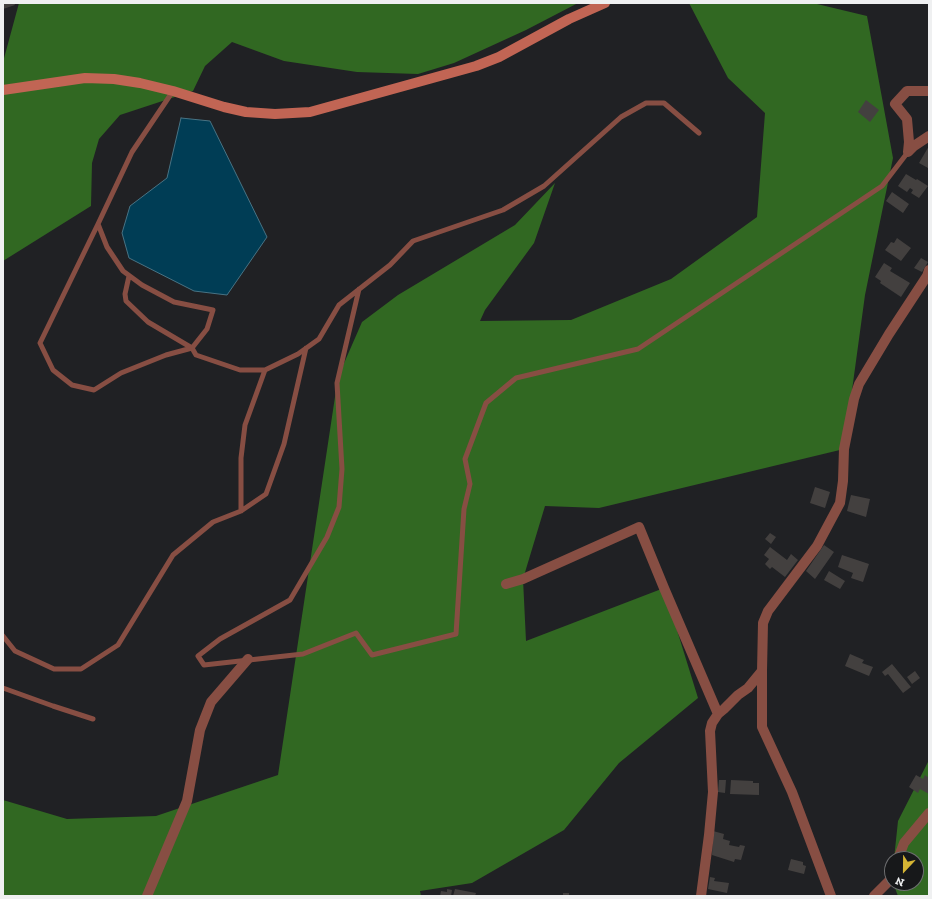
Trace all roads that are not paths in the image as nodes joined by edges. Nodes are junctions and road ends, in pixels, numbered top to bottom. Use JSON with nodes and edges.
{"nodes":[{"id":1,"x":604,"y":3,"type":"edge"},
{"id":2,"x":3,"y":90,"type":"edge"},
{"id":3,"x":173,"y":91,"type":"junction"},
{"id":4,"x":929,"y":91,"type":"edge"},
{"id":5,"x":699,"y":133,"type":"dead end"},
{"id":6,"x":929,"y":136,"type":"edge"},
{"id":7,"x":908,"y":152,"type":"junction"},
{"id":8,"x":98,"y":224,"type":"junction"},
{"id":9,"x":929,"y":270,"type":"edge"},
{"id":10,"x":129,"y":276,"type":"junction"},
{"id":11,"x":359,"y":289,"type":"junction"},
{"id":12,"x":192,"y":348,"type":"junction"},
{"id":13,"x":306,"y":348,"type":"junction"},
{"id":14,"x":266,"y":370,"type":"junction"},
{"id":15,"x":241,"y":511,"type":"junction"},
{"id":16,"x":506,"y":584,"type":"dead end"},
{"id":17,"x":3,"y":636,"type":"edge"},
{"id":18,"x":248,"y":660,"type":"junction"},
{"id":19,"x":762,"y":671,"type":"junction"},
{"id":20,"x":3,"y":688,"type":"edge"},
{"id":21,"x":718,"y":714,"type":"junction"},
{"id":22,"x":94,"y":719,"type":"dead end"},
{"id":23,"x":929,"y":814,"type":"edge"},
{"id":24,"x":901,"y":851,"type":"edge"},
{"id":25,"x":884,"y":885,"type":"edge"},
{"id":26,"x":147,"y":896,"type":"edge"},
{"id":27,"x":701,"y":896,"type":"edge"},
{"id":28,"x":705,"y":896,"type":"edge"},
{"id":29,"x":831,"y":896,"type":"edge"},
{"id":30,"x":874,"y":896,"type":"edge"}],
"edges":[{"from":1,"to":3,"type":"street"},
{"from":2,"to":3,"type":"street"},
{"from":3,"to":8,"type":"lane"},
{"from":4,"to":7,"type":"street"},
{"from":5,"to":11,"type":"lane"},
{"from":6,"to":7,"type":"street"},
{"from":7,"to":18,"type":"lane"},
{"from":8,"to":10,"type":"lane"},
{"from":8,"to":12,"type":"lane"},
{"from":9,"to":19,"type":"street"},
{"from":10,"to":12,"type":"lane"},
{"from":10,"to":12,"type":"lane"},
{"from":11,"to":13,"type":"lane"},
{"from":11,"to":18,"type":"lane"},
{"from":12,"to":14,"type":"lane"},
{"from":13,"to":14,"type":"lane"},
{"from":13,"to":15,"type":"lane"},
{"from":14,"to":15,"type":"lane"},
{"from":15,"to":17,"type":"lane"},
{"from":16,"to":21,"type":"street"},
{"from":18,"to":26,"type":"street"},
{"from":19,"to":21,"type":"street"},
{"from":19,"to":29,"type":"street"},
{"from":20,"to":22,"type":"lane"},
{"from":21,"to":27,"type":"street"},
{"from":23,"to":24,"type":"street"},
{"from":25,"to":30,"type":"street"},
{"from":27,"to":28,"type":"street"}]}
